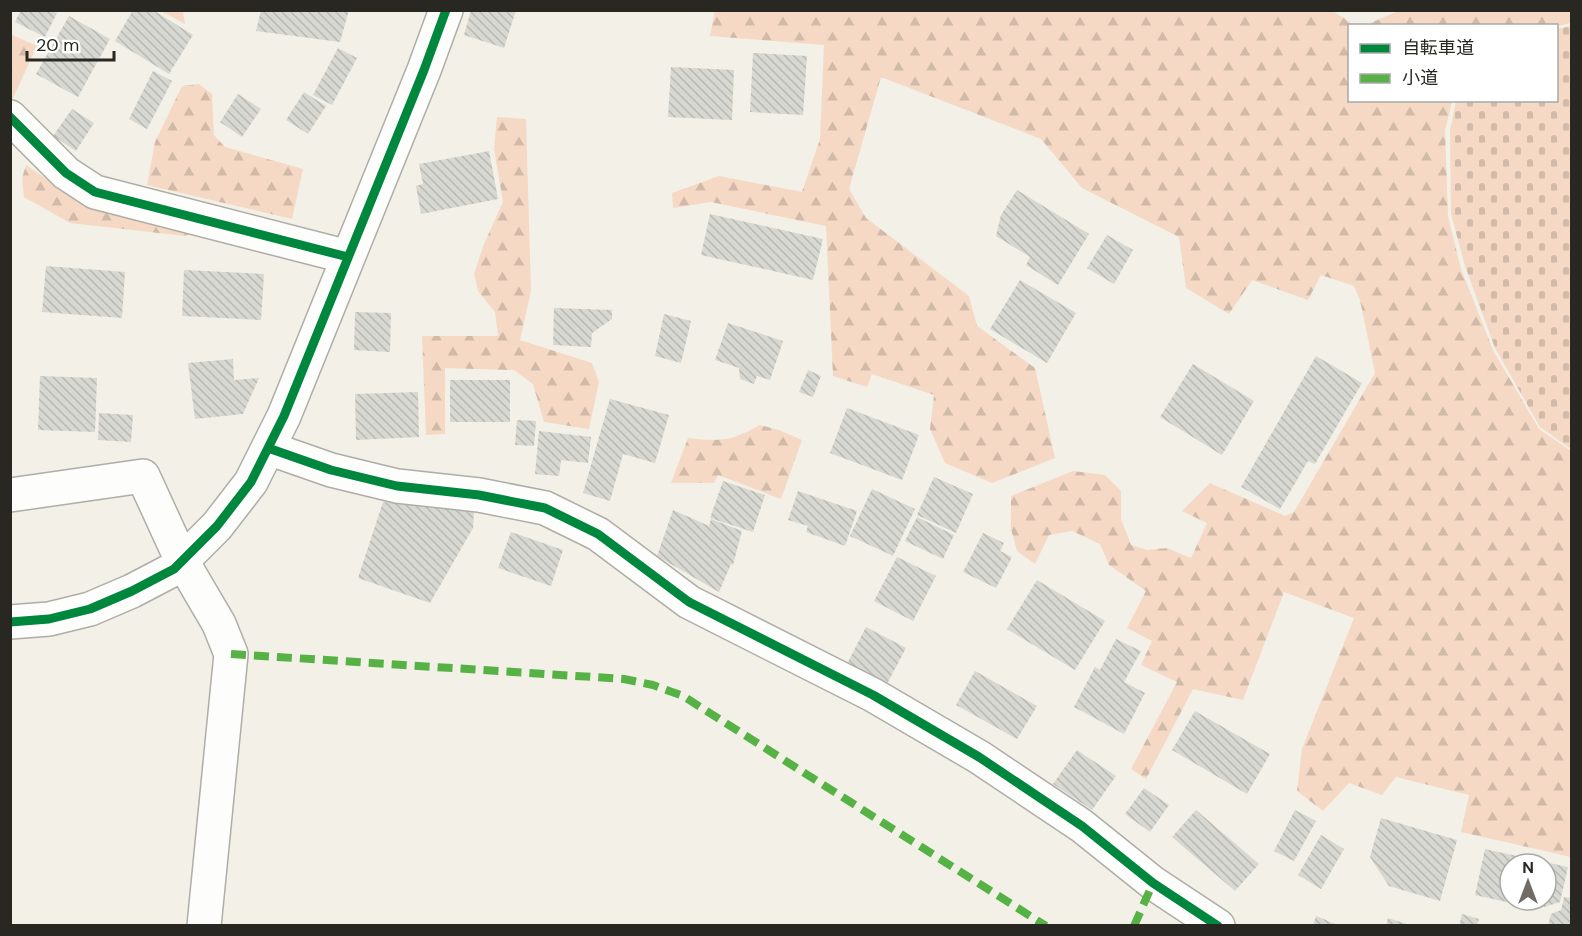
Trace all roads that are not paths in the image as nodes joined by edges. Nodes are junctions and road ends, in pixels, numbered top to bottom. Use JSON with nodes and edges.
{"nodes":[{"id":1,"x":446,"y":10,"type":"edge"},
{"id":2,"x":10,"y":117,"type":"edge"},
{"id":3,"x":348,"y":256,"type":"junction"},
{"id":4,"x":268,"y":448,"type":"junction"},
{"id":5,"x":10,"y":495,"type":"edge"},
{"id":6,"x":182,"y":561,"type":"junction"},
{"id":7,"x":10,"y":622,"type":"edge"},
{"id":8,"x":204,"y":926,"type":"edge"},
{"id":9,"x":1218,"y":926,"type":"edge"}],
"edges":[{"from":1,"to":3,"type":"street"},
{"from":2,"to":3,"type":"street"},
{"from":3,"to":4,"type":"street"},
{"from":4,"to":6,"type":"street"},
{"from":4,"to":9,"type":"street"},
{"from":5,"to":6,"type":"street"},
{"from":6,"to":7,"type":"street"},
{"from":6,"to":8,"type":"street"}]}
